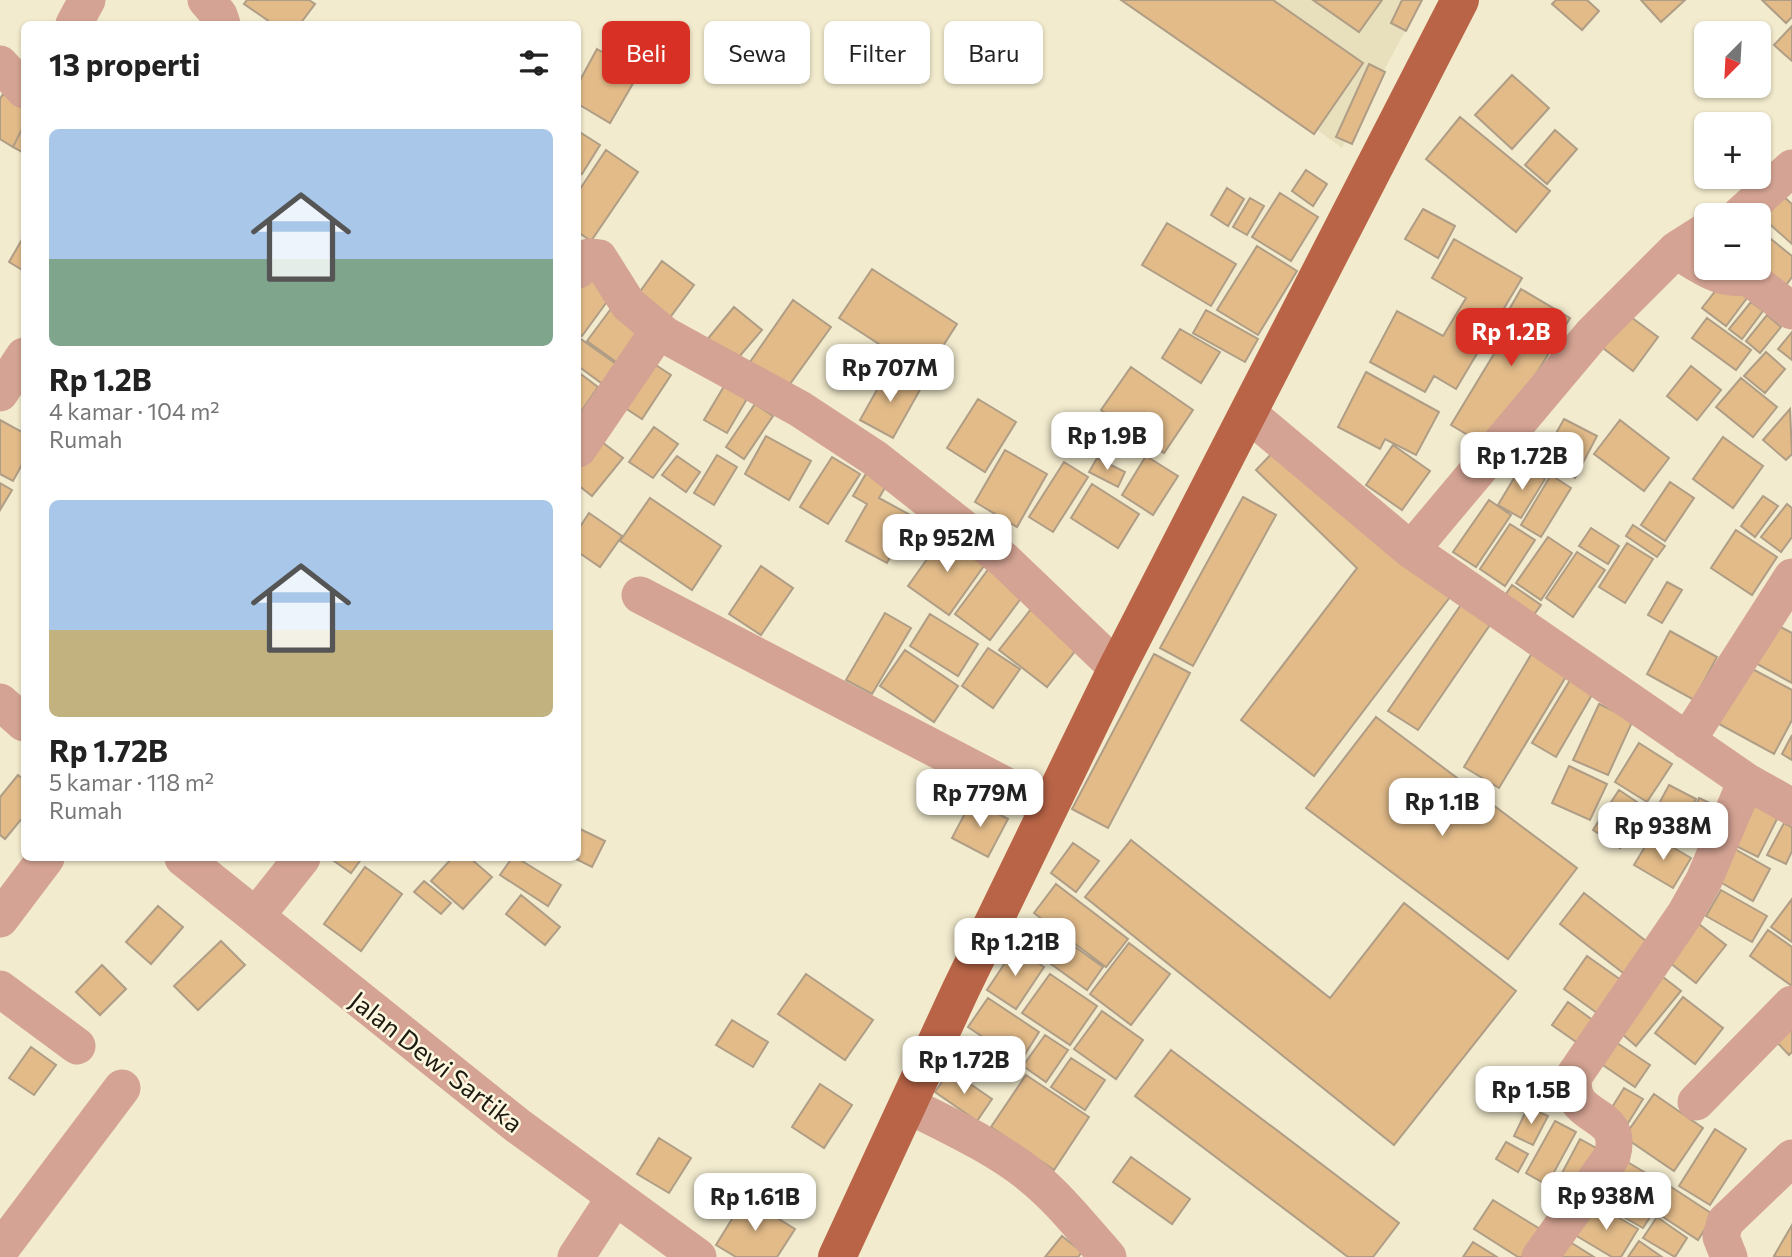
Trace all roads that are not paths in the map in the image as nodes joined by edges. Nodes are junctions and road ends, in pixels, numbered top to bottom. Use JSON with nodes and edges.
{"nodes":[{"id":1,"x":87,"y":0,"type":"edge"},
{"id":2,"x":206,"y":0,"type":"edge"},
{"id":3,"x":1460,"y":0,"type":"edge"},
{"id":4,"x":76,"y":21,"type":"edge"},
{"id":5,"x":221,"y":21,"type":"edge"},
{"id":6,"x":0,"y":64,"type":"edge"},
{"id":7,"x":21,"y":87,"type":"edge"},
{"id":8,"x":1792,"y":168,"type":"edge"},
{"id":9,"x":1753,"y":203,"type":"edge"},
{"id":10,"x":1691,"y":241,"type":"edge"},
{"id":11,"x":581,"y":266,"type":"edge"},
{"id":12,"x":1792,"y":311,"type":"edge"},
{"id":13,"x":665,"y":335,"type":"junction"},
{"id":14,"x":21,"y":361,"type":"edge"},
{"id":15,"x":0,"y":393,"type":"edge"},
{"id":16,"x":1249,"y":414,"type":"junction"},
{"id":17,"x":581,"y":445,"type":"edge"},
{"id":18,"x":1411,"y":550,"type":"junction"},
{"id":19,"x":1792,"y":577,"type":"edge"},
{"id":20,"x":640,"y":595,"type":"dead end"},
{"id":21,"x":1117,"y":668,"type":"junction"},
{"id":22,"x":0,"y":702,"type":"edge"},
{"id":23,"x":21,"y":720,"type":"edge"},
{"id":24,"x":1687,"y":741,"type":"junction"},
{"id":25,"x":1746,"y":781,"type":"junction"},
{"id":26,"x":1792,"y":807,"type":"edge"},
{"id":27,"x":1049,"y":808,"type":"junction"},
{"id":28,"x":44,"y":861,"type":"edge"},
{"id":29,"x":187,"y":861,"type":"edge"},
{"id":30,"x":300,"y":861,"type":"edge"},
{"id":31,"x":256,"y":916,"type":"junction"},
{"id":32,"x":0,"y":919,"type":"edge"},
{"id":33,"x":0,"y":989,"type":"edge"},
{"id":34,"x":1792,"y":1004,"type":"edge"},
{"id":35,"x":77,"y":1046,"type":"dead end"},
{"id":36,"x":122,"y":1088,"type":"dead end"},
{"id":37,"x":1696,"y":1102,"type":"dead end"},
{"id":38,"x":908,"y":1105,"type":"junction"},
{"id":39,"x":1792,"y":1158,"type":"edge"},
{"id":40,"x":615,"y":1197,"type":"junction"},
{"id":41,"x":0,"y":1250,"type":"edge"},
{"id":42,"x":576,"y":1257,"type":"edge"},
{"id":43,"x":698,"y":1257,"type":"edge"},
{"id":44,"x":838,"y":1257,"type":"edge"},
{"id":45,"x":1108,"y":1257,"type":"edge"},
{"id":46,"x":1540,"y":1257,"type":"edge"},
{"id":47,"x":1730,"y":1257,"type":"edge"}],
"edges":[{"from":1,"to":4,"type":"street"},
{"from":2,"to":5,"type":"street"},
{"from":3,"to":16,"type":"main road"},
{"from":6,"to":7,"type":"street"},
{"from":8,"to":9,"type":"street"},
{"from":10,"to":12,"type":"street"},
{"from":10,"to":18,"type":"street"},
{"from":11,"to":13,"type":"street"},
{"from":13,"to":17,"type":"street"},
{"from":13,"to":21,"type":"street"},
{"from":14,"to":15,"type":"street"},
{"from":16,"to":18,"type":"street"},
{"from":16,"to":21,"type":"main road"},
{"from":18,"to":24,"type":"street"},
{"from":19,"to":24,"type":"street"},
{"from":20,"to":27,"type":"street"},
{"from":21,"to":27,"type":"main road"},
{"from":22,"to":23,"type":"street"},
{"from":24,"to":25,"type":"street"},
{"from":25,"to":26,"type":"street"},
{"from":25,"to":46,"type":"street"},
{"from":27,"to":38,"type":"main road"},
{"from":28,"to":32,"type":"street"},
{"from":29,"to":31,"type":"street","name":"Jalan Dewi Sartika"},
{"from":30,"to":31,"type":"street"},
{"from":31,"to":40,"type":"street","name":"Jalan Dewi Sartika"},
{"from":33,"to":35,"type":"street"},
{"from":34,"to":37,"type":"street"},
{"from":36,"to":41,"type":"street"},
{"from":38,"to":44,"type":"main road"},
{"from":38,"to":45,"type":"street"},
{"from":39,"to":47,"type":"street"},
{"from":40,"to":42,"type":"street"},
{"from":40,"to":43,"type":"street","name":"Jalan Dewi Sartika"}]}
